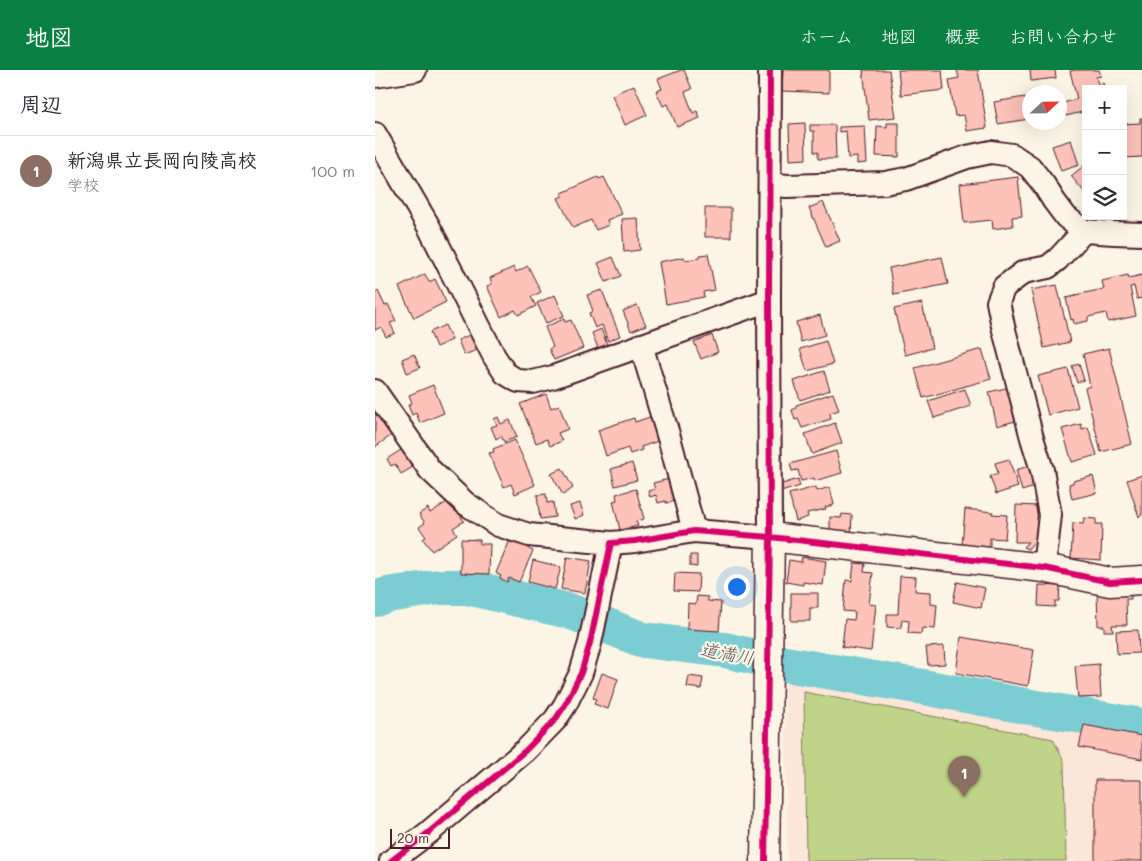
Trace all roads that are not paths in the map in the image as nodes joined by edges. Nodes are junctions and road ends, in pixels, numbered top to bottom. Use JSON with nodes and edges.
{"nodes":[{"id":1,"x":415,"y":70,"type":"edge"},
{"id":2,"x":770,"y":70,"type":"edge"},
{"id":3,"x":375,"y":76,"type":"edge"},
{"id":4,"x":375,"y":134,"type":"edge"},
{"id":5,"x":770,"y":184,"type":"junction"},
{"id":6,"x":1084,"y":231,"type":"junction"},
{"id":7,"x":1142,"y":234,"type":"edge"},
{"id":8,"x":769,"y":300,"type":"junction"},
{"id":9,"x":641,"y":345,"type":"junction"},
{"id":10,"x":375,"y":391,"type":"edge"},
{"id":11,"x":694,"y":531,"type":"junction"},
{"id":12,"x":770,"y":537,"type":"junction"},
{"id":13,"x":611,"y":543,"type":"junction"},
{"id":14,"x":1044,"y":568,"type":"junction"},
{"id":15,"x":1142,"y":580,"type":"edge"},
{"id":16,"x":391,"y":861,"type":"edge"},
{"id":17,"x":765,"y":861,"type":"edge"}],
"edges":[{"from":1,"to":3,"type":"street"},
{"from":2,"to":5,"type":"street"},
{"from":4,"to":9,"type":"street"},
{"from":5,"to":6,"type":"street"},
{"from":5,"to":8,"type":"street"},
{"from":6,"to":7,"type":"street"},
{"from":6,"to":14,"type":"street"},
{"from":8,"to":9,"type":"street"},
{"from":8,"to":12,"type":"street"},
{"from":9,"to":11,"type":"street"},
{"from":10,"to":13,"type":"street"},
{"from":11,"to":12,"type":"street"},
{"from":11,"to":13,"type":"street"},
{"from":12,"to":14,"type":"street"},
{"from":12,"to":17,"type":"street"},
{"from":13,"to":16,"type":"street"},
{"from":14,"to":15,"type":"street"}]}
